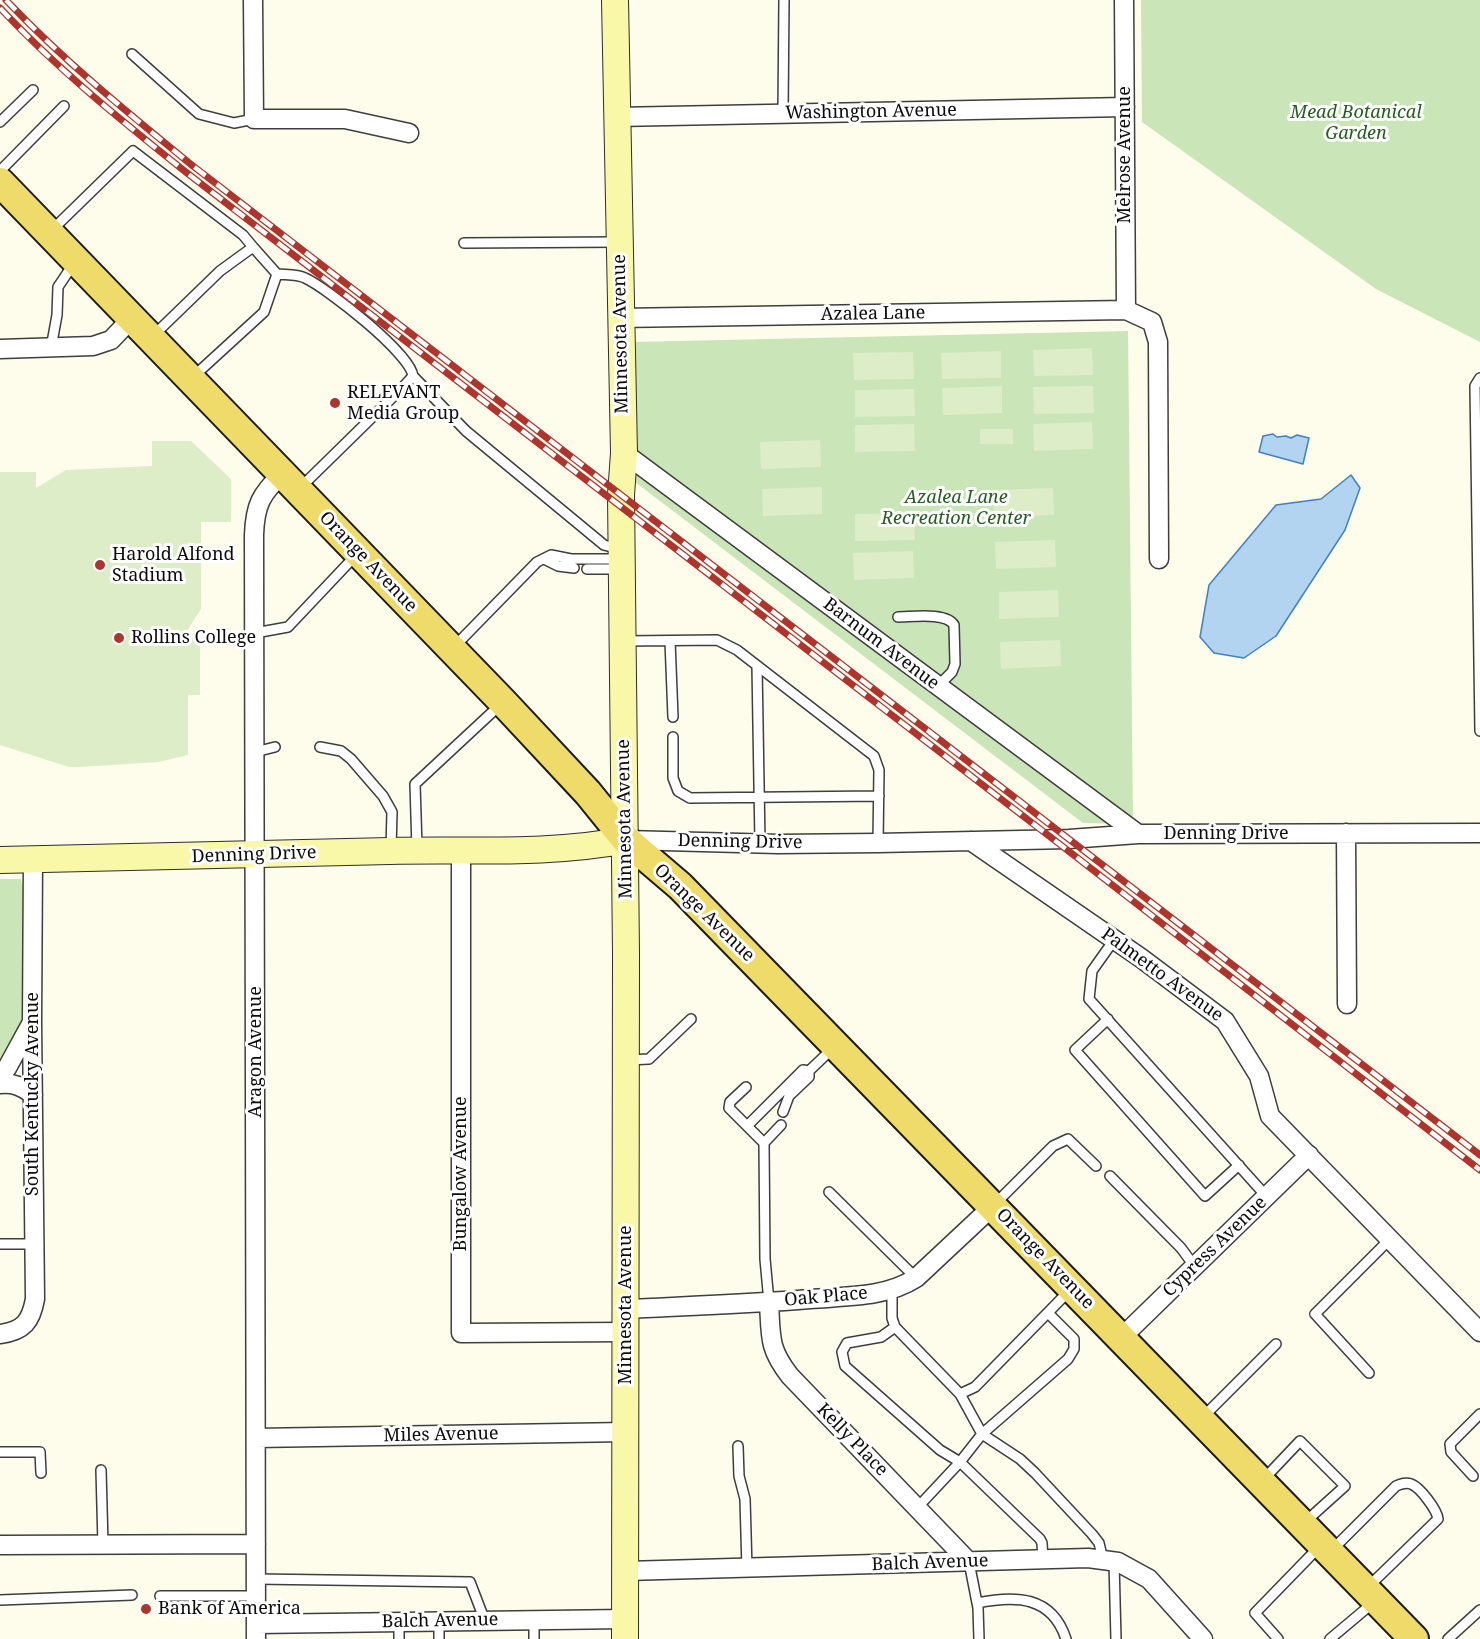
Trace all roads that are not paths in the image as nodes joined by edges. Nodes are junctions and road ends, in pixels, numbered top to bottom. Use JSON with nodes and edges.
{"nodes":[{"id":1,"x":253,"y":0,"type":"edge"},
{"id":2,"x":615,"y":0,"type":"edge"},
{"id":3,"x":784,"y":0,"type":"edge"},
{"id":4,"x":1124,"y":0,"type":"edge"},
{"id":5,"x":132,"y":54,"type":"dead end"},
{"id":6,"x":33,"y":90,"type":"dead end"},
{"id":7,"x":64,"y":106,"type":"dead end"},
{"id":8,"x":1125,"y":107,"type":"junction"},
{"id":9,"x":783,"y":113,"type":"junction"},
{"id":10,"x":616,"y":117,"type":"junction"},
{"id":11,"x":254,"y":119,"type":"junction"},
{"id":12,"x":0,"y":122,"type":"edge"},
{"id":13,"x":409,"y":133,"type":"dead end"},
{"id":14,"x":0,"y":171,"type":"edge"},
{"id":15,"x":0,"y":182,"type":"edge"},
{"id":16,"x":50,"y":233,"type":"junction"},
{"id":17,"x":618,"y":242,"type":"junction"},
{"id":18,"x":464,"y":243,"type":"dead end"},
{"id":19,"x":253,"y":247,"type":"junction"},
{"id":20,"x":76,"y":260,"type":"junction"},
{"id":21,"x":277,"y":274,"type":"junction"},
{"id":22,"x":1126,"y":310,"type":"junction"},
{"id":23,"x":620,"y":318,"type":"junction"},
{"id":24,"x":142,"y":328,"type":"junction"},
{"id":25,"x":51,"y":348,"type":"junction"},
{"id":26,"x":0,"y":349,"type":"edge"},
{"id":27,"x":413,"y":376,"type":"junction"},
{"id":28,"x":1480,"y":378,"type":"edge"},
{"id":29,"x":191,"y":379,"type":"junction"},
{"id":30,"x":624,"y":453,"type":"junction"},
{"id":31,"x":290,"y":482,"type":"junction"},
{"id":32,"x":359,"y":553,"type":"junction"},
{"id":33,"x":544,"y":559,"type":"junction"},
{"id":34,"x":622,"y":559,"type":"junction"},
{"id":35,"x":1159,"y":559,"type":"dead end"},
{"id":36,"x":574,"y":568,"type":"dead end"},
{"id":37,"x":587,"y":569,"type":"dead end"},
{"id":38,"x":898,"y":617,"type":"dead end"},
{"id":39,"x":1479,"y":626,"type":"edge"},
{"id":40,"x":255,"y":633,"type":"junction"},
{"id":41,"x":623,"y":641,"type":"junction"},
{"id":42,"x":670,"y":641,"type":"junction"},
{"id":43,"x":453,"y":649,"type":"junction"},
{"id":44,"x":757,"y":666,"type":"junction"},
{"id":45,"x":938,"y":686,"type":"junction"},
{"id":46,"x":503,"y":702,"type":"junction"},
{"id":47,"x":673,"y":717,"type":"dead end"},
{"id":48,"x":1480,"y":731,"type":"edge"},
{"id":49,"x":673,"y":737,"type":"dead end"},
{"id":50,"x":275,"y":747,"type":"dead end"},
{"id":51,"x":320,"y":747,"type":"dead end"},
{"id":52,"x":255,"y":752,"type":"junction"},
{"id":53,"x":879,"y":796,"type":"junction"},
{"id":54,"x":759,"y":797,"type":"junction"},
{"id":55,"x":1346,"y":833,"type":"junction"},
{"id":56,"x":1480,"y":833,"type":"edge"},
{"id":57,"x":1138,"y":834,"type":"junction"},
{"id":58,"x":626,"y":840,"type":"junction"},
{"id":59,"x":971,"y":841,"type":"junction"},
{"id":60,"x":760,"y":843,"type":"junction"},
{"id":61,"x":878,"y":843,"type":"junction"},
{"id":62,"x":417,"y":850,"type":"junction"},
{"id":63,"x":461,"y":850,"type":"junction"},
{"id":64,"x":391,"y":851,"type":"junction"},
{"id":65,"x":255,"y":856,"type":"junction"},
{"id":66,"x":0,"y":860,"type":"edge"},
{"id":67,"x":33,"y":860,"type":"junction"},
{"id":68,"x":1114,"y":940,"type":"junction"},
{"id":69,"x":1347,"y":1004,"type":"dead end"},
{"id":70,"x":691,"y":1019,"type":"dead end"},
{"id":71,"x":1108,"y":1019,"type":"junction"},
{"id":72,"x":32,"y":1023,"type":"junction"},
{"id":73,"x":836,"y":1044,"type":"junction"},
{"id":74,"x":626,"y":1060,"type":"junction"},
{"id":75,"x":809,"y":1071,"type":"junction"},
{"id":76,"x":0,"y":1076,"type":"edge"},
{"id":77,"x":0,"y":1084,"type":"edge"},
{"id":78,"x":746,"y":1087,"type":"dead end"},
{"id":79,"x":33,"y":1095,"type":"junction"},
{"id":80,"x":783,"y":1112,"type":"dead end"},
{"id":81,"x":781,"y":1125,"type":"dead end"},
{"id":82,"x":747,"y":1126,"type":"junction"},
{"id":83,"x":764,"y":1143,"type":"junction"},
{"id":84,"x":1310,"y":1155,"type":"junction"},
{"id":85,"x":1096,"y":1166,"type":"dead end"},
{"id":86,"x":1239,"y":1166,"type":"junction"},
{"id":87,"x":1110,"y":1176,"type":"dead end"},
{"id":88,"x":829,"y":1192,"type":"dead end"},
{"id":89,"x":1267,"y":1197,"type":"junction"},
{"id":90,"x":993,"y":1206,"type":"junction"},
{"id":91,"x":1390,"y":1239,"type":"junction"},
{"id":92,"x":0,"y":1244,"type":"edge"},
{"id":93,"x":34,"y":1244,"type":"junction"},
{"id":94,"x":1195,"y":1267,"type":"junction"},
{"id":95,"x":916,"y":1278,"type":"junction"},
{"id":96,"x":1072,"y":1288,"type":"junction"},
{"id":97,"x":892,"y":1289,"type":"junction"},
{"id":98,"x":769,"y":1302,"type":"junction"},
{"id":99,"x":1048,"y":1313,"type":"junction"},
{"id":100,"x":627,"y":1320,"type":"junction"},
{"id":101,"x":896,"y":1328,"type":"junction"},
{"id":102,"x":1480,"y":1332,"type":"edge"},
{"id":103,"x":0,"y":1334,"type":"edge"},
{"id":104,"x":1121,"y":1338,"type":"junction"},
{"id":105,"x":1276,"y":1344,"type":"dead end"},
{"id":106,"x":1369,"y":1373,"type":"dead end"},
{"id":107,"x":960,"y":1394,"type":"junction"},
{"id":108,"x":1480,"y":1414,"type":"edge"},
{"id":109,"x":1200,"y":1419,"type":"junction"},
{"id":110,"x":626,"y":1432,"type":"junction"},
{"id":111,"x":982,"y":1434,"type":"junction"},
{"id":112,"x":256,"y":1438,"type":"junction"},
{"id":113,"x":738,"y":1446,"type":"dead end"},
{"id":114,"x":0,"y":1452,"type":"edge"},
{"id":115,"x":960,"y":1462,"type":"junction"},
{"id":116,"x":101,"y":1470,"type":"dead end"},
{"id":117,"x":41,"y":1473,"type":"dead end"},
{"id":118,"x":1473,"y":1476,"type":"dead end"},
{"id":119,"x":1261,"y":1482,"type":"junction"},
{"id":120,"x":917,"y":1508,"type":"junction"},
{"id":121,"x":1318,"y":1540,"type":"junction"},
{"id":122,"x":256,"y":1544,"type":"junction"},
{"id":123,"x":0,"y":1545,"type":"edge"},
{"id":124,"x":103,"y":1545,"type":"junction"},
{"id":125,"x":1042,"y":1560,"type":"junction"},
{"id":126,"x":1108,"y":1561,"type":"junction"},
{"id":127,"x":969,"y":1562,"type":"junction"},
{"id":128,"x":747,"y":1569,"type":"junction"},
{"id":129,"x":626,"y":1571,"type":"junction"},
{"id":130,"x":256,"y":1588,"type":"junction"},
{"id":131,"x":132,"y":1595,"type":"dead end"},
{"id":132,"x":1371,"y":1595,"type":"junction"},
{"id":133,"x":160,"y":1596,"type":"dead end"},
{"id":134,"x":0,"y":1600,"type":"edge"},
{"id":135,"x":977,"y":1603,"type":"junction"},
{"id":136,"x":1480,"y":1610,"type":"edge"},
{"id":137,"x":534,"y":1620,"type":"junction"},
{"id":138,"x":485,"y":1621,"type":"junction"},
{"id":139,"x":625,"y":1629,"type":"edge"},
{"id":140,"x":399,"y":1630,"type":"edge"},
{"id":141,"x":439,"y":1630,"type":"edge"},
{"id":142,"x":256,"y":1631,"type":"edge"},
{"id":143,"x":534,"y":1639,"type":"edge"},
{"id":144,"x":979,"y":1639,"type":"edge"},
{"id":145,"x":1066,"y":1639,"type":"edge"},
{"id":146,"x":1116,"y":1639,"type":"edge"},
{"id":147,"x":1203,"y":1639,"type":"edge"},
{"id":148,"x":1278,"y":1639,"type":"edge"},
{"id":149,"x":1330,"y":1639,"type":"edge"},
{"id":150,"x":1414,"y":1639,"type":"edge"},
{"id":151,"x":1449,"y":1639,"type":"edge"}],
"edges":[{"from":1,"to":11,"type":"street"},
{"from":2,"to":10,"type":"street","name":"Minnesota Avenue"},
{"from":3,"to":9,"type":"lane"},
{"from":4,"to":8,"type":"street","name":"Melrose Avenue"},
{"from":5,"to":11,"type":"lane"},
{"from":6,"to":12,"type":"lane"},
{"from":7,"to":14,"type":"lane"},
{"from":8,"to":9,"type":"street","name":"Washington Avenue"},
{"from":8,"to":22,"type":"street","name":"Melrose Avenue"},
{"from":9,"to":10,"type":"street","name":"Washington Avenue"},
{"from":10,"to":17,"type":"street","name":"Minnesota Avenue"},
{"from":11,"to":13,"type":"street"},
{"from":15,"to":16,"type":"main road","name":"Orange Avenue"},
{"from":16,"to":19,"type":"lane"},
{"from":16,"to":20,"type":"main road","name":"Orange Avenue"},
{"from":17,"to":18,"type":"lane"},
{"from":17,"to":23,"type":"street","name":"Minnesota Avenue"},
{"from":19,"to":21,"type":"lane"},
{"from":19,"to":24,"type":"lane"},
{"from":20,"to":24,"type":"main road","name":"Orange Avenue"},
{"from":20,"to":25,"type":"lane"},
{"from":21,"to":27,"type":"lane"},
{"from":21,"to":29,"type":"lane"},
{"from":22,"to":23,"type":"street","name":"Azalea Lane"},
{"from":22,"to":35,"type":"street"},
{"from":23,"to":30,"type":"street","name":"Minnesota Avenue"},
{"from":24,"to":25,"type":"street"},
{"from":24,"to":29,"type":"main road","name":"Orange Avenue"},
{"from":25,"to":26,"type":"street"},
{"from":27,"to":31,"type":"lane"},
{"from":27,"to":34,"type":"lane"},
{"from":28,"to":39,"type":"lane"},
{"from":29,"to":31,"type":"main road","name":"Orange Avenue"},
{"from":30,"to":34,"type":"street","name":"Minnesota Avenue"},
{"from":30,"to":45,"type":"street","name":"Barnum Avenue"},
{"from":31,"to":32,"type":"main road","name":"Orange Avenue"},
{"from":31,"to":40,"type":"street","name":"Aragon Avenue"},
{"from":32,"to":40,"type":"lane"},
{"from":32,"to":43,"type":"main road","name":"Orange Avenue"},
{"from":33,"to":34,"type":"lane"},
{"from":33,"to":36,"type":"lane"},
{"from":33,"to":43,"type":"lane"},
{"from":34,"to":37,"type":"lane"},
{"from":34,"to":41,"type":"street","name":"Minnesota Avenue"},
{"from":38,"to":45,"type":"lane"},
{"from":39,"to":48,"type":"lane"},
{"from":40,"to":52,"type":"street","name":"Aragon Avenue"},
{"from":41,"to":42,"type":"lane"},
{"from":41,"to":58,"type":"street","name":"Minnesota Avenue"},
{"from":42,"to":44,"type":"lane"},
{"from":42,"to":47,"type":"lane"},
{"from":43,"to":46,"type":"main road","name":"Orange Avenue"},
{"from":44,"to":53,"type":"lane"},
{"from":44,"to":54,"type":"lane"},
{"from":45,"to":57,"type":"street","name":"Barnum Avenue"},
{"from":46,"to":58,"type":"main road","name":"Orange Avenue"},
{"from":46,"to":62,"type":"lane"},
{"from":49,"to":54,"type":"lane"},
{"from":50,"to":52,"type":"lane"},
{"from":51,"to":64,"type":"lane"},
{"from":52,"to":65,"type":"street","name":"Aragon Avenue"},
{"from":53,"to":54,"type":"lane"},
{"from":53,"to":61,"type":"lane"},
{"from":54,"to":60,"type":"lane"},
{"from":55,"to":56,"type":"street","name":"Denning Drive"},
{"from":55,"to":57,"type":"street","name":"Denning Drive"},
{"from":55,"to":69,"type":"street"},
{"from":57,"to":59,"type":"street","name":"Denning Drive"},
{"from":58,"to":60,"type":"street","name":"Denning Drive"},
{"from":58,"to":63,"type":"street","name":"Denning Drive"},
{"from":58,"to":73,"type":"main road","name":"Orange Avenue"},
{"from":58,"to":74,"type":"street","name":"Minnesota Avenue"},
{"from":59,"to":61,"type":"street","name":"Denning Drive"},
{"from":59,"to":68,"type":"street","name":"Palmetto Avenue"},
{"from":60,"to":61,"type":"street","name":"Denning Drive"},
{"from":62,"to":63,"type":"street","name":"Denning Drive"},
{"from":62,"to":64,"type":"street","name":"Denning Drive"},
{"from":63,"to":100,"type":"street","name":"Bungalow Avenue"},
{"from":64,"to":65,"type":"street","name":"Denning Drive"},
{"from":65,"to":67,"type":"street","name":"Denning Drive"},
{"from":65,"to":112,"type":"street","name":"Aragon Avenue"},
{"from":66,"to":67,"type":"street","name":"Denning Drive"},
{"from":67,"to":72,"type":"street","name":"South Kentucky Avenue"},
{"from":68,"to":71,"type":"lane"},
{"from":68,"to":84,"type":"street","name":"Palmetto Avenue"},
{"from":70,"to":74,"type":"lane"},
{"from":71,"to":86,"type":"lane"},
{"from":71,"to":86,"type":"lane"},
{"from":72,"to":76,"type":"street"},
{"from":72,"to":79,"type":"street","name":"South Kentucky Avenue"},
{"from":73,"to":75,"type":"lane"},
{"from":73,"to":90,"type":"main road","name":"Orange Avenue"},
{"from":74,"to":100,"type":"street","name":"Minnesota Avenue"},
{"from":75,"to":80,"type":"lane"},
{"from":75,"to":82,"type":"lane"},
{"from":77,"to":79,"type":"street"},
{"from":78,"to":82,"type":"lane"},
{"from":79,"to":93,"type":"street","name":"South Kentucky Avenue"},
{"from":81,"to":83,"type":"lane"},
{"from":82,"to":83,"type":"lane"},
{"from":83,"to":98,"type":"lane"},
{"from":84,"to":89,"type":"street","name":"Cypress Avenue"},
{"from":84,"to":91,"type":"street","name":"Palmetto Avenue"},
{"from":85,"to":90,"type":"lane"},
{"from":86,"to":89,"type":"lane"},
{"from":87,"to":94,"type":"lane"},
{"from":88,"to":95,"type":"lane"},
{"from":89,"to":94,"type":"street","name":"Cypress Avenue"},
{"from":90,"to":95,"type":"street","name":"Oak Place"},
{"from":90,"to":96,"type":"main road","name":"Orange Avenue"},
{"from":91,"to":102,"type":"street","name":"Palmetto Avenue"},
{"from":91,"to":106,"type":"lane"},
{"from":92,"to":93,"type":"lane"},
{"from":93,"to":103,"type":"street","name":"South Kentucky Avenue"},
{"from":94,"to":104,"type":"street","name":"Cypress Avenue"},
{"from":95,"to":97,"type":"street","name":"Oak Place"},
{"from":96,"to":99,"type":"lane"},
{"from":96,"to":104,"type":"main road","name":"Orange Avenue"},
{"from":97,"to":98,"type":"street","name":"Oak Place"},
{"from":97,"to":101,"type":"lane"},
{"from":98,"to":100,"type":"street","name":"Oak Place"},
{"from":98,"to":120,"type":"street","name":"Kelly Place"},
{"from":99,"to":107,"type":"lane"},
{"from":99,"to":111,"type":"lane"},
{"from":100,"to":110,"type":"street","name":"Minnesota Avenue"},
{"from":101,"to":107,"type":"lane"},
{"from":101,"to":115,"type":"lane"},
{"from":104,"to":109,"type":"main road","name":"Orange Avenue"},
{"from":105,"to":109,"type":"lane"},
{"from":107,"to":111,"type":"lane"},
{"from":108,"to":118,"type":"lane"},
{"from":109,"to":119,"type":"main road","name":"Orange Avenue"},
{"from":110,"to":112,"type":"street","name":"Miles Avenue"},
{"from":110,"to":129,"type":"street","name":"Minnesota Avenue"},
{"from":111,"to":115,"type":"lane"},
{"from":111,"to":126,"type":"lane"},
{"from":112,"to":122,"type":"street","name":"Aragon Avenue"},
{"from":113,"to":128,"type":"lane"},
{"from":114,"to":117,"type":"lane"},
{"from":115,"to":120,"type":"lane"},
{"from":115,"to":125,"type":"lane"},
{"from":116,"to":124,"type":"lane"},
{"from":119,"to":121,"type":"main road","name":"Orange Avenue"},
{"from":119,"to":121,"type":"lane"},
{"from":120,"to":127,"type":"street","name":"Kelly Place"},
{"from":121,"to":132,"type":"main road","name":"Orange Avenue"},
{"from":121,"to":132,"type":"lane"},
{"from":121,"to":148,"type":"lane"},
{"from":122,"to":124,"type":"street"},
{"from":122,"to":130,"type":"street","name":"Aragon Avenue"},
{"from":123,"to":124,"type":"street"},
{"from":125,"to":126,"type":"street","name":"Balch Avenue"},
{"from":125,"to":127,"type":"street","name":"Balch Avenue"},
{"from":126,"to":146,"type":"lane"},
{"from":126,"to":147,"type":"street","name":"Balch Avenue"},
{"from":127,"to":128,"type":"street","name":"Balch Avenue"},
{"from":127,"to":135,"type":"lane"},
{"from":128,"to":129,"type":"street","name":"Balch Avenue"},
{"from":129,"to":139,"type":"street","name":"Minnesota Avenue"},
{"from":130,"to":133,"type":"lane"},
{"from":130,"to":138,"type":"lane"},
{"from":130,"to":142,"type":"street","name":"Aragon Avenue"},
{"from":131,"to":134,"type":"lane"},
{"from":132,"to":149,"type":"lane"},
{"from":132,"to":150,"type":"main road","name":"Orange Avenue"},
{"from":135,"to":144,"type":"lane"},
{"from":135,"to":145,"type":"lane"},
{"from":136,"to":151,"type":"lane"},
{"from":137,"to":138,"type":"street","name":"Balch Avenue"},
{"from":137,"to":139,"type":"street","name":"Balch Avenue"},
{"from":137,"to":143,"type":"lane"},
{"from":138,"to":141,"type":"street","name":"Balch Avenue"},
{"from":140,"to":141,"type":"street","name":"Balch Avenue"},
{"from":140,"to":142,"type":"street","name":"Balch Avenue"}]}
